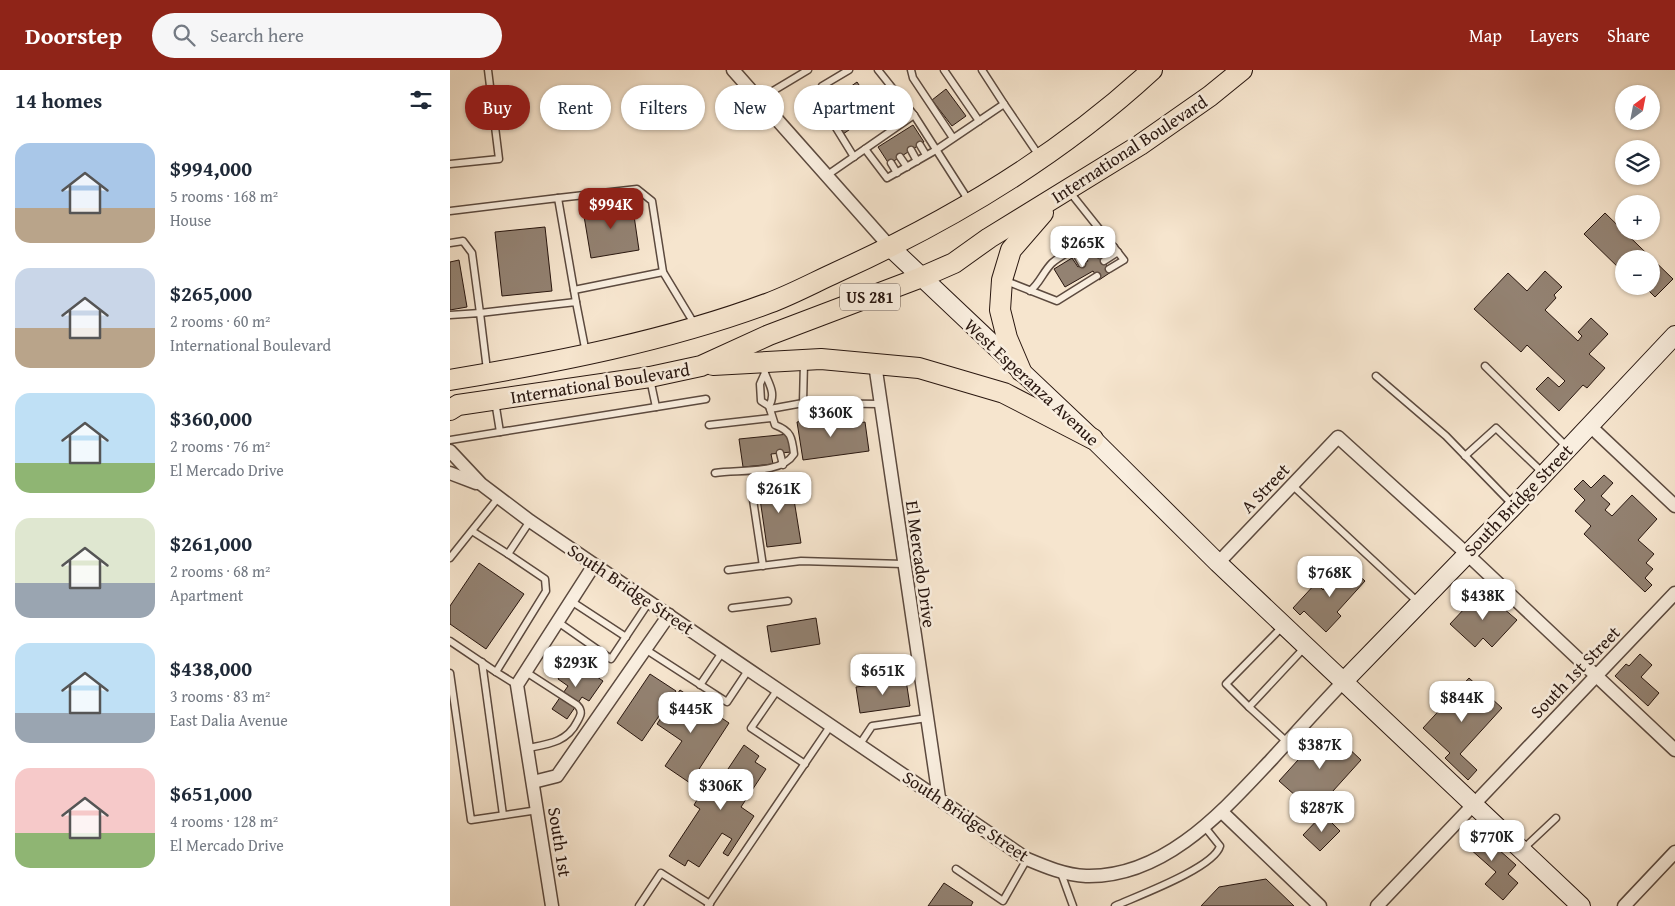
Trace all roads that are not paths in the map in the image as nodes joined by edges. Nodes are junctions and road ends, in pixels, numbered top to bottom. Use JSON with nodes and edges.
{"nodes":[{"id":1,"x":488,"y":70,"type":"edge"},
{"id":2,"x":733,"y":70,"type":"edge"},
{"id":3,"x":808,"y":70,"type":"edge"},
{"id":4,"x":849,"y":70,"type":"edge"},
{"id":5,"x":878,"y":70,"type":"edge"},
{"id":6,"x":912,"y":70,"type":"edge"},
{"id":7,"x":944,"y":70,"type":"edge"},
{"id":8,"x":982,"y":70,"type":"edge"},
{"id":9,"x":1152,"y":70,"type":"edge"},
{"id":10,"x":1242,"y":70,"type":"edge"},
{"id":11,"x":746,"y":85,"type":"edge"},
{"id":12,"x":783,"y":85,"type":"edge"},
{"id":13,"x":1004,"y":104,"type":"junction"},
{"id":14,"x":914,"y":115,"type":"joint"},
{"id":15,"x":978,"y":121,"type":"junction"},
{"id":16,"x":784,"y":129,"type":"edge"},
{"id":17,"x":899,"y":130,"type":"edge"},
{"id":18,"x":953,"y":138,"type":"junction"},
{"id":19,"x":920,"y":145,"type":"dead end"},
{"id":20,"x":865,"y":149,"type":"junction"},
{"id":21,"x":911,"y":150,"type":"dead end"},
{"id":22,"x":936,"y":150,"type":"junction"},
{"id":23,"x":926,"y":156,"type":"junction"},
{"id":24,"x":854,"y":157,"type":"junction"},
{"id":25,"x":900,"y":157,"type":"dead end"},
{"id":26,"x":1041,"y":158,"type":"junction"},
{"id":27,"x":917,"y":161,"type":"junction"},
{"id":28,"x":892,"y":163,"type":"dead end"},
{"id":29,"x":450,"y":164,"type":"edge"},
{"id":30,"x":907,"y":167,"type":"junction"},
{"id":31,"x":897,"y":173,"type":"junction"},
{"id":32,"x":826,"y":176,"type":"junction"},
{"id":33,"x":1063,"y":194,"type":"junction"},
{"id":34,"x":558,"y":198,"type":"junction"},
{"id":35,"x":971,"y":204,"type":"junction"},
{"id":36,"x":450,"y":211,"type":"edge"},
{"id":37,"x":1104,"y":233,"type":"junction"},
{"id":38,"x":1110,"y":241,"type":"junction"},
{"id":39,"x":450,"y":243,"type":"edge"},
{"id":40,"x":891,"y":248,"type":"junction"},
{"id":41,"x":1096,"y":248,"type":"dead end"},
{"id":42,"x":1074,"y":250,"type":"junction"},
{"id":43,"x":1116,"y":250,"type":"junction"},
{"id":44,"x":1102,"y":258,"type":"dead end"},
{"id":45,"x":1082,"y":259,"type":"dead end"},
{"id":46,"x":1109,"y":269,"type":"dead end"},
{"id":47,"x":663,"y":272,"type":"junction"},
{"id":48,"x":922,"y":277,"type":"junction"},
{"id":49,"x":1092,"y":277,"type":"dead end"},
{"id":50,"x":1002,"y":280,"type":"junction"},
{"id":51,"x":574,"y":290,"type":"junction"},
{"id":52,"x":1030,"y":291,"type":"junction"},
{"id":53,"x":576,"y":302,"type":"junction"},
{"id":54,"x":480,"y":313,"type":"junction"},
{"id":55,"x":450,"y":314,"type":"edge"},
{"id":56,"x":696,"y":326,"type":"junction"},
{"id":57,"x":1675,"y":335,"type":"edge"},
{"id":58,"x":586,"y":354,"type":"junction"},
{"id":59,"x":804,"y":360,"type":"junction"},
{"id":60,"x":875,"y":364,"type":"junction"},
{"id":61,"x":701,"y":366,"type":"junction"},
{"id":62,"x":1485,"y":366,"type":"dead end"},
{"id":63,"x":763,"y":369,"type":"junction"},
{"id":64,"x":1021,"y":371,"type":"junction"},
{"id":65,"x":487,"y":374,"type":"junction"},
{"id":66,"x":1376,"y":376,"type":"dead end"},
{"id":67,"x":650,"y":377,"type":"junction"},
{"id":68,"x":450,"y":380,"type":"edge"},
{"id":69,"x":706,"y":399,"type":"dead end"},
{"id":70,"x":494,"y":400,"type":"junction"},
{"id":71,"x":803,"y":404,"type":"junction"},
{"id":72,"x":880,"y":404,"type":"junction"},
{"id":73,"x":656,"y":407,"type":"junction"},
{"id":74,"x":769,"y":407,"type":"junction"},
{"id":75,"x":450,"y":410,"type":"edge"},
{"id":76,"x":771,"y":418,"type":"junction"},
{"id":77,"x":709,"y":425,"type":"dead end"},
{"id":78,"x":775,"y":425,"type":"junction"},
{"id":79,"x":1589,"y":425,"type":"junction"},
{"id":80,"x":500,"y":432,"type":"junction"},
{"id":81,"x":777,"y":435,"type":"dead end"},
{"id":82,"x":1093,"y":439,"type":"junction"},
{"id":83,"x":450,"y":440,"type":"edge"},
{"id":84,"x":1568,"y":448,"type":"junction"},
{"id":85,"x":450,"y":451,"type":"edge"},
{"id":86,"x":780,"y":453,"type":"dead end"},
{"id":87,"x":1465,"y":456,"type":"junction"},
{"id":88,"x":783,"y":465,"type":"junction"},
{"id":89,"x":450,"y":473,"type":"edge"},
{"id":90,"x":715,"y":473,"type":"dead end"},
{"id":91,"x":1544,"y":474,"type":"junction"},
{"id":92,"x":481,"y":484,"type":"junction"},
{"id":93,"x":1292,"y":485,"type":"junction"},
{"id":94,"x":752,"y":493,"type":"dead end"},
{"id":95,"x":498,"y":498,"type":"junction"},
{"id":96,"x":1514,"y":506,"type":"junction"},
{"id":97,"x":1675,"y":506,"type":"edge"},
{"id":98,"x":530,"y":521,"type":"junction"},
{"id":99,"x":472,"y":531,"type":"junction"},
{"id":100,"x":508,"y":554,"type":"junction"},
{"id":101,"x":1467,"y":554,"type":"junction"},
{"id":102,"x":450,"y":558,"type":"edge"},
{"id":103,"x":1218,"y":563,"type":"junction"},
{"id":104,"x":594,"y":564,"type":"junction"},
{"id":105,"x":903,"y":564,"type":"junction"},
{"id":106,"x":763,"y":566,"type":"junction"},
{"id":107,"x":728,"y":570,"type":"dead end"},
{"id":108,"x":1675,"y":593,"type":"edge"},
{"id":109,"x":571,"y":601,"type":"junction"},
{"id":110,"x":788,"y":601,"type":"dead end"},
{"id":111,"x":649,"y":602,"type":"junction"},
{"id":112,"x":1419,"y":604,"type":"junction"},
{"id":113,"x":732,"y":608,"type":"dead end"},
{"id":114,"x":669,"y":615,"type":"junction"},
{"id":115,"x":558,"y":622,"type":"junction"},
{"id":116,"x":1284,"y":625,"type":"junction"},
{"id":117,"x":626,"y":637,"type":"junction"},
{"id":118,"x":450,"y":641,"type":"edge"},
{"id":119,"x":1306,"y":646,"type":"junction"},
{"id":120,"x":645,"y":649,"type":"junction"},
{"id":121,"x":722,"y":651,"type":"junction"},
{"id":122,"x":482,"y":662,"type":"junction"},
{"id":123,"x":749,"y":669,"type":"junction"},
{"id":124,"x":496,"y":672,"type":"junction"},
{"id":125,"x":526,"y":672,"type":"junction"},
{"id":126,"x":450,"y":673,"type":"edge"},
{"id":127,"x":1596,"y":674,"type":"junction"},
{"id":128,"x":1344,"y":681,"type":"junction"},
{"id":129,"x":517,"y":685,"type":"junction"},
{"id":130,"x":700,"y":685,"type":"junction"},
{"id":131,"x":778,"y":689,"type":"junction"},
{"id":132,"x":1250,"y":707,"type":"junction"},
{"id":133,"x":927,"y":718,"type":"junction"},
{"id":134,"x":831,"y":725,"type":"junction"},
{"id":135,"x":1287,"y":742,"type":"junction"},
{"id":136,"x":860,"y":744,"type":"junction"},
{"id":137,"x":528,"y":748,"type":"junction"},
{"id":138,"x":1675,"y":750,"type":"edge"},
{"id":139,"x":805,"y":764,"type":"junction"},
{"id":140,"x":534,"y":782,"type":"junction"},
{"id":141,"x":939,"y":798,"type":"junction"},
{"id":142,"x":1474,"y":804,"type":"junction"},
{"id":143,"x":538,"y":810,"type":"junction"},
{"id":144,"x":1222,"y":812,"type":"junction"},
{"id":145,"x":503,"y":815,"type":"junction"},
{"id":146,"x":1556,"y":818,"type":"dead end"},
{"id":147,"x":1204,"y":826,"type":"junction"},
{"id":148,"x":1522,"y":850,"type":"junction"},
{"id":149,"x":1674,"y":856,"type":"edge"},
{"id":150,"x":1027,"y":859,"type":"junction"},
{"id":151,"x":956,"y":869,"type":"dead end"},
{"id":152,"x":1060,"y":872,"type":"junction"},
{"id":153,"x":709,"y":905,"type":"edge"},
{"id":154,"x":552,"y":906,"type":"edge"},
{"id":155,"x":639,"y":906,"type":"edge"},
{"id":156,"x":1073,"y":906,"type":"edge"},
{"id":157,"x":1115,"y":906,"type":"edge"},
{"id":158,"x":1320,"y":906,"type":"edge"},
{"id":159,"x":1377,"y":906,"type":"edge"},
{"id":160,"x":1581,"y":906,"type":"edge"},
{"id":161,"x":1624,"y":906,"type":"edge"}],
"edges":[{"from":1,"to":29,"type":"lane"},
{"from":2,"to":11,"type":"street","name":"West Esperanza Avenue"},
{"from":3,"to":12,"type":"lane"},
{"from":4,"to":24,"type":"lane"},
{"from":5,"to":14,"type":"lane"},
{"from":6,"to":18,"type":"lane"},
{"from":7,"to":15,"type":"lane"},
{"from":8,"to":13,"type":"lane"},
{"from":9,"to":26,"type":"main road","name":"International Boulevard","number":"US 281"},
{"from":10,"to":33,"type":"main road","name":"International Boulevard","number":"US 281"},
{"from":13,"to":15,"type":"lane"},
{"from":13,"to":26,"type":"lane"},
{"from":14,"to":22,"type":"lane"},
{"from":15,"to":18,"type":"lane"},
{"from":16,"to":32,"type":"street","name":"West Esperanza Avenue"},
{"from":17,"to":20,"type":"lane"},
{"from":18,"to":22,"type":"lane"},
{"from":19,"to":23,"type":"lane"},
{"from":20,"to":24,"type":"lane"},
{"from":20,"to":31,"type":"lane"},
{"from":21,"to":27,"type":"lane"},
{"from":22,"to":23,"type":"lane"},
{"from":22,"to":35,"type":"lane"},
{"from":23,"to":27,"type":"lane"},
{"from":24,"to":32,"type":"lane"},
{"from":25,"to":30,"type":"lane"},
{"from":26,"to":35,"type":"main road","name":"International Boulevard","number":"US 281"},
{"from":27,"to":30,"type":"lane"},
{"from":28,"to":31,"type":"lane"},
{"from":30,"to":31,"type":"lane"},
{"from":32,"to":40,"type":"street","name":"West Esperanza Avenue"},
{"from":33,"to":37,"type":"lane"},
{"from":33,"to":48,"type":"main road","name":"International Boulevard","number":"US 281"},
{"from":33,"to":50,"type":"main road"},
{"from":34,"to":36,"type":"lane"},
{"from":34,"to":47,"type":"lane"},
{"from":34,"to":51,"type":"lane"},
{"from":35,"to":40,"type":"main road","name":"International Boulevard","number":"US 281"},
{"from":37,"to":38,"type":"lane"},
{"from":37,"to":42,"type":"lane"},
{"from":38,"to":41,"type":"lane"},
{"from":38,"to":43,"type":"lane"},
{"from":39,"to":54,"type":"lane"},
{"from":40,"to":48,"type":"street","name":"West Esperanza Avenue"},
{"from":40,"to":56,"type":"main road","name":"International Boulevard","number":"US 281"},
{"from":42,"to":45,"type":"lane"},
{"from":42,"to":52,"type":"lane"},
{"from":43,"to":44,"type":"lane"},
{"from":43,"to":46,"type":"lane"},
{"from":47,"to":51,"type":"lane"},
{"from":47,"to":56,"type":"lane"},
{"from":48,"to":61,"type":"main road","name":"International Boulevard","number":"US 281"},
{"from":48,"to":64,"type":"street","name":"West Esperanza Avenue"},
{"from":49,"to":52,"type":"lane"},
{"from":50,"to":52,"type":"lane"},
{"from":50,"to":64,"type":"main road"},
{"from":51,"to":53,"type":"lane"},
{"from":53,"to":54,"type":"lane"},
{"from":53,"to":58,"type":"lane"},
{"from":54,"to":55,"type":"lane"},
{"from":54,"to":65,"type":"lane"},
{"from":56,"to":58,"type":"main road","name":"International Boulevard","number":"US 281"},
{"from":57,"to":79,"type":"street","name":"South Bridge Street"},
{"from":58,"to":65,"type":"main road","name":"International Boulevard","number":"US 281"},
{"from":59,"to":60,"type":"main road"},
{"from":59,"to":63,"type":"main road"},
{"from":59,"to":71,"type":"lane"},
{"from":60,"to":72,"type":"street","name":"El Mercado Drive"},
{"from":60,"to":82,"type":"main road"},
{"from":61,"to":63,"type":"main road"},
{"from":61,"to":67,"type":"main road","name":"International Boulevard","number":"US 281"},
{"from":62,"to":84,"type":"lane"},
{"from":63,"to":74,"type":"lane"},
{"from":63,"to":74,"type":"lane"},
{"from":64,"to":82,"type":"street","name":"West Esperanza Avenue"},
{"from":65,"to":68,"type":"main road","name":"International Boulevard","number":"US 281"},
{"from":66,"to":87,"type":"lane"},
{"from":67,"to":70,"type":"main road","name":"International Boulevard","number":"US 281"},
{"from":67,"to":73,"type":"lane"},
{"from":69,"to":73,"type":"lane"},
{"from":70,"to":75,"type":"main road","name":"International Boulevard","number":"US 281"},
{"from":70,"to":80,"type":"lane"},
{"from":71,"to":72,"type":"lane"},
{"from":71,"to":74,"type":"lane"},
{"from":72,"to":105,"type":"street","name":"El Mercado Drive"},
{"from":73,"to":80,"type":"lane"},
{"from":74,"to":76,"type":"lane"},
{"from":76,"to":77,"type":"lane"},
{"from":76,"to":78,"type":"lane"},
{"from":78,"to":81,"type":"lane"},
{"from":78,"to":88,"type":"lane"},
{"from":79,"to":84,"type":"street","name":"South Bridge Street"},
{"from":79,"to":97,"type":"street"},
{"from":80,"to":83,"type":"lane"},
{"from":82,"to":103,"type":"street","name":"West Esperanza Avenue"},
{"from":84,"to":91,"type":"street","name":"South Bridge Street"},
{"from":85,"to":92,"type":"street","name":"South Bridge Street"},
{"from":86,"to":88,"type":"lane"},
{"from":87,"to":91,"type":"lane"},
{"from":87,"to":96,"type":"lane"},
{"from":88,"to":90,"type":"lane"},
{"from":89,"to":92,"type":"street","name":"South Bridge Street"},
{"from":91,"to":96,"type":"street","name":"South Bridge Street"},
{"from":92,"to":95,"type":"street","name":"South Bridge Street"},
{"from":93,"to":101,"type":"street","name":"A Street"},
{"from":93,"to":103,"type":"street","name":"A Street"},
{"from":93,"to":112,"type":"lane"},
{"from":94,"to":106,"type":"lane"},
{"from":95,"to":98,"type":"street","name":"South Bridge Street"},
{"from":95,"to":99,"type":"lane"},
{"from":96,"to":101,"type":"street","name":"South Bridge Street"},
{"from":98,"to":100,"type":"lane"},
{"from":98,"to":104,"type":"street","name":"South Bridge Street"},
{"from":99,"to":100,"type":"lane"},
{"from":99,"to":102,"type":"lane"},
{"from":100,"to":124,"type":"lane"},
{"from":101,"to":112,"type":"street","name":"South Bridge Street"},
{"from":101,"to":127,"type":"street"},
{"from":103,"to":116,"type":"street","name":"West Esperanza Avenue"},
{"from":104,"to":109,"type":"street"},
{"from":104,"to":111,"type":"street","name":"South Bridge Street"},
{"from":105,"to":106,"type":"lane"},
{"from":105,"to":133,"type":"street","name":"El Mercado Drive"},
{"from":106,"to":107,"type":"lane"},
{"from":108,"to":127,"type":"street","name":"South 1st Street"},
{"from":109,"to":115,"type":"street"},
{"from":109,"to":117,"type":"lane"},
{"from":110,"to":113,"type":"lane"},
{"from":111,"to":114,"type":"street","name":"South Bridge Street"},
{"from":111,"to":117,"type":"lane"},
{"from":112,"to":128,"type":"street","name":"South Bridge Street"},
{"from":114,"to":120,"type":"street"},
{"from":114,"to":121,"type":"street","name":"South Bridge Street"},
{"from":115,"to":117,"type":"lane"},
{"from":115,"to":125,"type":"street"},
{"from":116,"to":119,"type":"street","name":"West Esperanza Avenue"},
{"from":116,"to":132,"type":"lane"},
{"from":118,"to":122,"type":"lane"},
{"from":119,"to":128,"type":"street","name":"West Esperanza Avenue"},
{"from":119,"to":132,"type":"lane"},
{"from":120,"to":130,"type":"lane"},
{"from":120,"to":140,"type":"street"},
{"from":121,"to":123,"type":"street","name":"South Bridge Street"},
{"from":121,"to":130,"type":"lane"},
{"from":122,"to":124,"type":"lane"},
{"from":122,"to":145,"type":"lane"},
{"from":123,"to":130,"type":"lane"},
{"from":123,"to":131,"type":"street","name":"South Bridge Street"},
{"from":124,"to":129,"type":"lane"},
{"from":125,"to":129,"type":"street"},
{"from":125,"to":137,"type":"lane"},
{"from":126,"to":145,"type":"lane"},
{"from":127,"to":138,"type":"street"},
{"from":127,"to":142,"type":"street","name":"South 1st Street"},
{"from":128,"to":135,"type":"street","name":"South Bridge Street"},
{"from":128,"to":142,"type":"street","name":"West Esperanza Avenue"},
{"from":129,"to":137,"type":"street","name":"South 1st"},
{"from":131,"to":134,"type":"street","name":"South Bridge Street"},
{"from":131,"to":139,"type":"lane"},
{"from":132,"to":135,"type":"lane"},
{"from":133,"to":136,"type":"lane"},
{"from":133,"to":141,"type":"street","name":"El Mercado Drive"},
{"from":134,"to":136,"type":"street","name":"South Bridge Street"},
{"from":134,"to":139,"type":"lane"},
{"from":135,"to":144,"type":"street","name":"South Bridge Street"},
{"from":136,"to":141,"type":"street","name":"South Bridge Street"},
{"from":137,"to":140,"type":"street","name":"South 1st"},
{"from":139,"to":153,"type":"lane"},
{"from":140,"to":143,"type":"street","name":"South 1st"},
{"from":141,"to":150,"type":"street","name":"South Bridge Street"},
{"from":142,"to":148,"type":"street","name":"West Esperanza Avenue"},
{"from":142,"to":159,"type":"street","name":"South 1st Street"},
{"from":143,"to":145,"type":"lane"},
{"from":143,"to":154,"type":"street","name":"South 1st"},
{"from":144,"to":147,"type":"street","name":"South Bridge Street"},
{"from":144,"to":158,"type":"street"},
{"from":146,"to":148,"type":"lane"},
{"from":147,"to":152,"type":"street","name":"South Bridge Street"},
{"from":147,"to":157,"type":"lane"},
{"from":148,"to":160,"type":"street","name":"West Esperanza Avenue"},
{"from":149,"to":161,"type":"street"},
{"from":150,"to":151,"type":"lane"},
{"from":150,"to":152,"type":"street","name":"South Bridge Street"},
{"from":152,"to":156,"type":"lane"},
{"from":153,"to":155,"type":"lane"}]}
